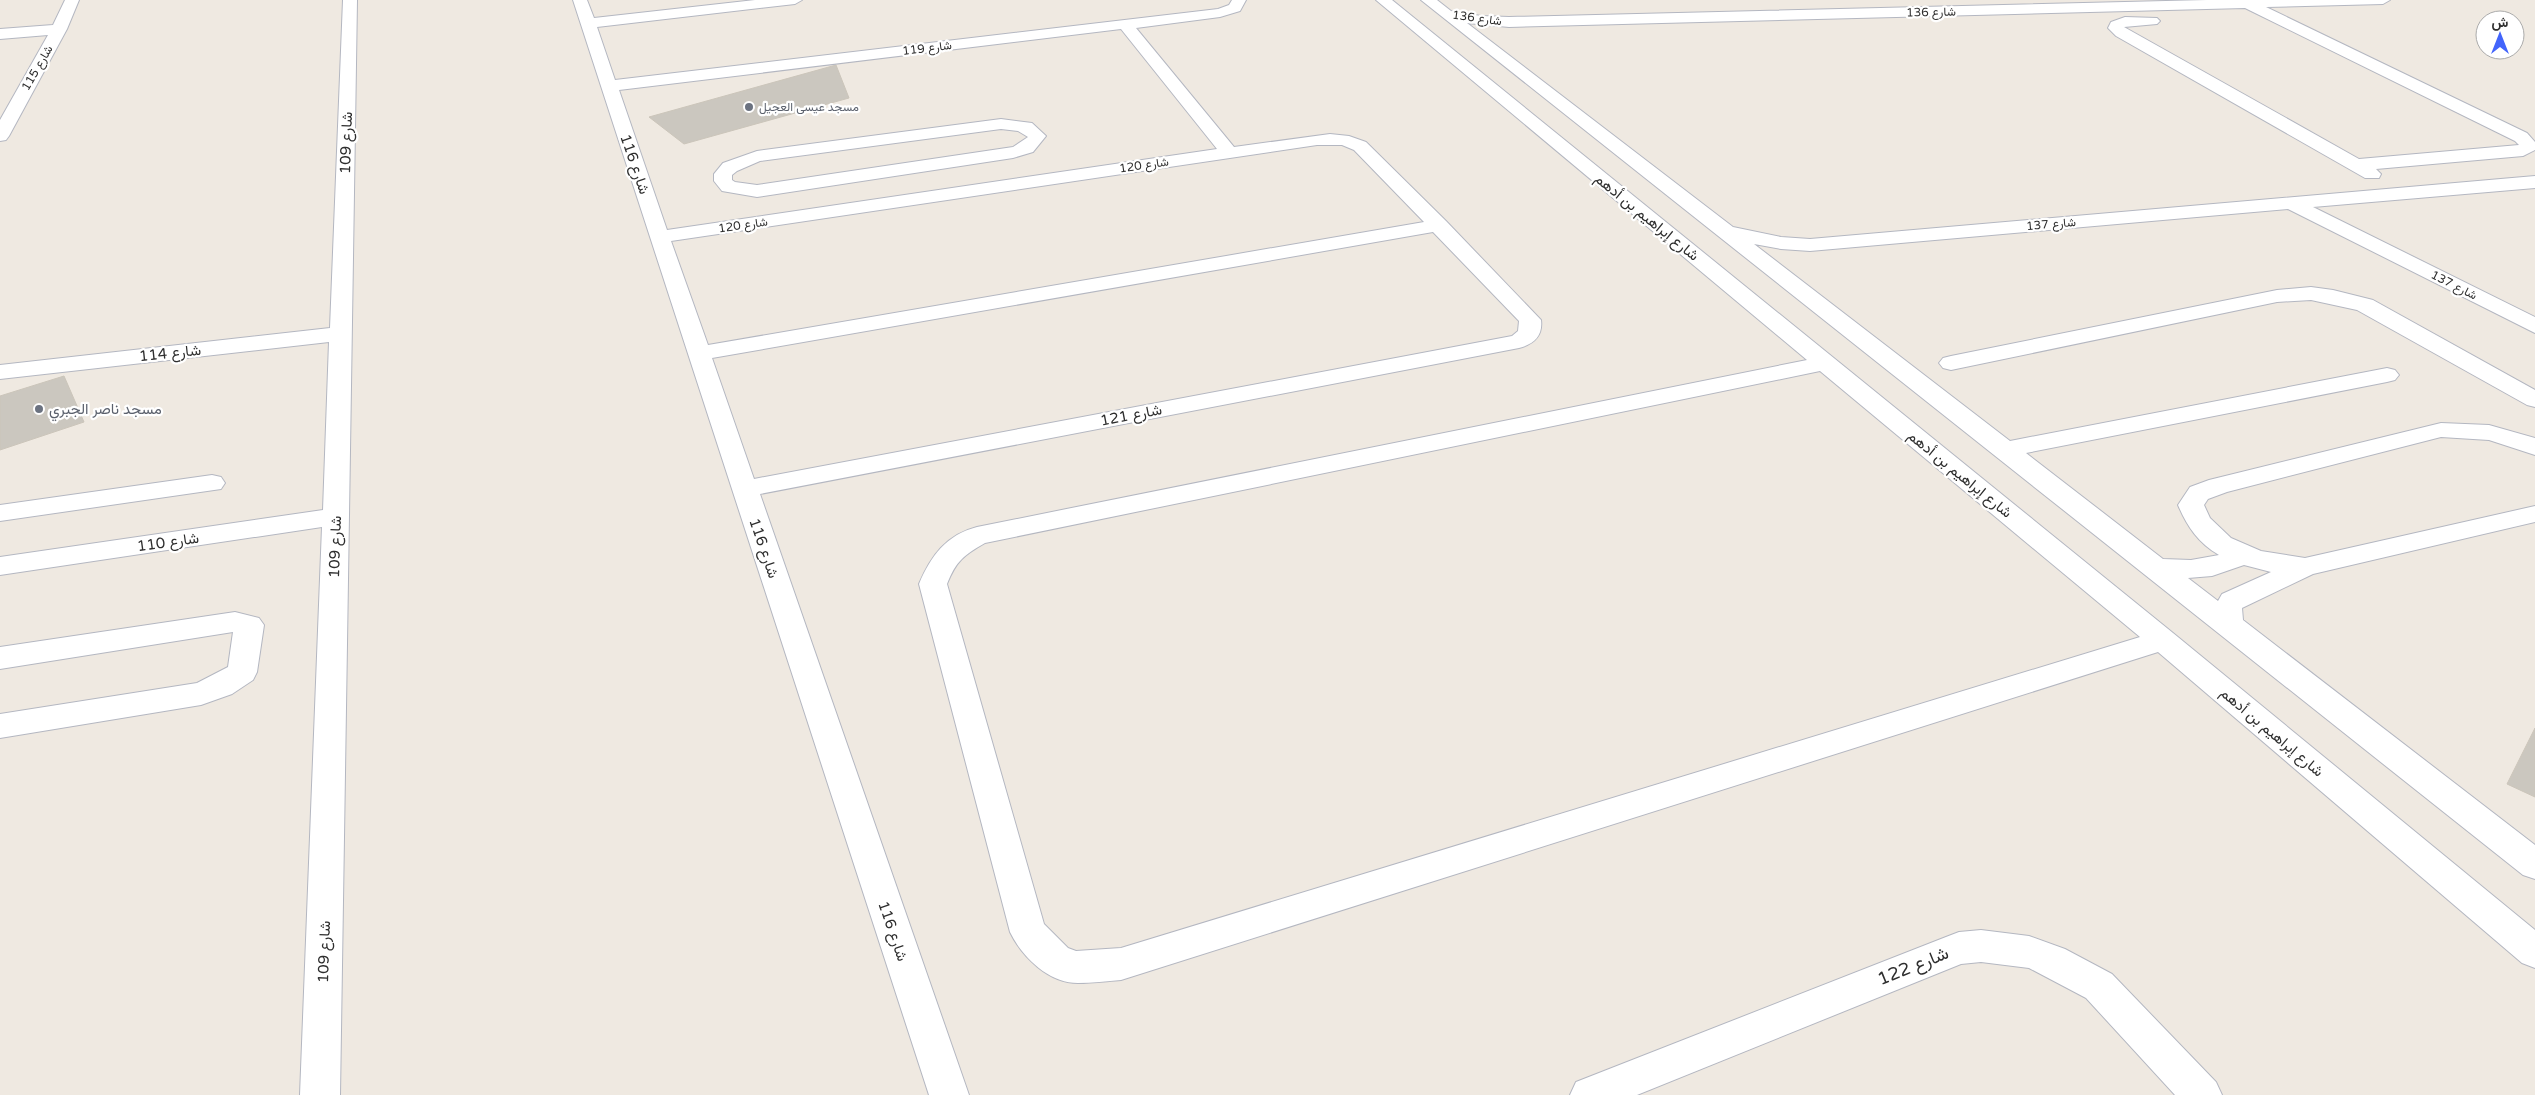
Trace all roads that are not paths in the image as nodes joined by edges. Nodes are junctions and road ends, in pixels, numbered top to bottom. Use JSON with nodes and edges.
{"nodes":[{"id":1,"x":72,"y":0,"type":"edge"},
{"id":2,"x":350,"y":0,"type":"edge"},
{"id":3,"x":795,"y":0,"type":"edge"},
{"id":4,"x":1239,"y":0,"type":"edge"},
{"id":5,"x":1383,"y":0,"type":"edge"},
{"id":6,"x":1897,"y":0,"type":"edge"},
{"id":7,"x":2382,"y":0,"type":"edge"},
{"id":8,"x":2335,"y":1,"type":"edge"},
{"id":9,"x":2128,"y":4,"type":"edge"},
{"id":10,"x":2249,"y":4,"type":"junction"},
{"id":11,"x":2219,"y":5,"type":"junction"},
{"id":12,"x":1436,"y":7,"type":"edge"},
{"id":13,"x":584,"y":12,"type":"edge"},
{"id":14,"x":1916,"y":12,"type":"junction"},
{"id":15,"x":2228,"y":20,"type":"dead end"},
{"id":16,"x":2207,"y":21,"type":"dead end"},
{"id":17,"x":1509,"y":22,"type":"junction"},
{"id":18,"x":1125,"y":24,"type":"junction"},
{"id":19,"x":59,"y":29,"type":"junction"},
{"id":20,"x":0,"y":34,"type":"edge"},
{"id":21,"x":1476,"y":37,"type":"junction"},
{"id":22,"x":609,"y":86,"type":"junction"},
{"id":23,"x":5,"y":117,"type":"edge"},
{"id":24,"x":0,"y":136,"type":"edge"},
{"id":25,"x":1229,"y":153,"type":"junction"},
{"id":26,"x":2356,"y":164,"type":"junction"},
{"id":27,"x":914,"y":168,"type":"junction"},
{"id":28,"x":869,"y":175,"type":"junction"},
{"id":29,"x":2535,"y":182,"type":"edge"},
{"id":30,"x":2407,"y":193,"type":"junction"},
{"id":31,"x":921,"y":198,"type":"junction"},
{"id":32,"x":886,"y":204,"type":"junction"},
{"id":33,"x":2292,"y":204,"type":"junction"},
{"id":34,"x":1439,"y":225,"type":"junction"},
{"id":35,"x":1724,"y":232,"type":"junction"},
{"id":36,"x":660,"y":237,"type":"junction"},
{"id":37,"x":1810,"y":245,"type":"junction"},
{"id":38,"x":1781,"y":276,"type":"junction"},
{"id":39,"x":2535,"y":326,"type":"edge"},
{"id":40,"x":340,"y":334,"type":"junction"},
{"id":41,"x":1519,"y":341,"type":"joint"},
{"id":42,"x":699,"y":353,"type":"junction"},
{"id":43,"x":1825,"y":363,"type":"junction"},
{"id":44,"x":1951,"y":363,"type":"dead end"},
{"id":45,"x":0,"y":372,"type":"edge"},
{"id":46,"x":2387,"y":375,"type":"dead end"},
{"id":47,"x":2535,"y":400,"type":"edge"},
{"id":48,"x":2535,"y":447,"type":"edge"},
{"id":49,"x":2003,"y":450,"type":"junction"},
{"id":50,"x":212,"y":483,"type":"dead end"},
{"id":51,"x":744,"y":489,"type":"junction"},
{"id":52,"x":0,"y":513,"type":"edge"},
{"id":53,"x":2535,"y":514,"type":"edge"},
{"id":54,"x":335,"y":517,"type":"junction"},
{"id":55,"x":2242,"y":555,"type":"junction"},
{"id":56,"x":0,"y":566,"type":"edge"},
{"id":57,"x":2305,"y":567,"type":"junction"},
{"id":58,"x":2158,"y":568,"type":"junction"},
{"id":59,"x":2228,"y":624,"type":"junction"},
{"id":60,"x":2163,"y":640,"type":"junction"},
{"id":61,"x":0,"y":658,"type":"edge"},
{"id":62,"x":0,"y":726,"type":"edge"},
{"id":63,"x":2535,"y":865,"type":"edge"},
{"id":64,"x":2535,"y":952,"type":"edge"},
{"id":65,"x":320,"y":1095,"type":"edge"},
{"id":66,"x":949,"y":1095,"type":"edge"},
{"id":67,"x":1590,"y":1095,"type":"edge"},
{"id":68,"x":2202,"y":1095,"type":"edge"}],
"edges":[{"from":1,"to":19,"type":"street","name":"شارع 115"},
{"from":2,"to":40,"type":"street","name":"شارع 109"},
{"from":3,"to":13,"type":"street"},
{"from":4,"to":18,"type":"street","name":"شارع 119"},
{"from":5,"to":43,"type":"street","name":"شارع إبراهيم بن أدهم"},
{"from":6,"to":14,"type":"street"},
{"from":7,"to":8,"type":"street","name":"شارع 136"},
{"from":8,"to":10,"type":"street","name":"شارع 136"},
{"from":9,"to":11,"type":"street","name":"شارع 136"},
{"from":9,"to":14,"type":"street","name":"شارع 136"},
{"from":10,"to":11,"type":"street","name":"شارع 136"},
{"from":10,"to":26,"type":"street"},
{"from":11,"to":15,"type":"street"},
{"from":12,"to":17,"type":"street","name":"شارع 136"},
{"from":12,"to":21,"type":"street"},
{"from":13,"to":22,"type":"street","name":"شارع 116"},
{"from":14,"to":17,"type":"street","name":"شارع 136"},
{"from":16,"to":26,"type":"street"},
{"from":17,"to":21,"type":"street","name":"شارع 136"},
{"from":18,"to":22,"type":"street","name":"شارع 119"},
{"from":18,"to":25,"type":"street"},
{"from":19,"to":20,"type":"street"},
{"from":19,"to":23,"type":"street","name":"شارع 115"},
{"from":21,"to":35,"type":"street"},
{"from":22,"to":36,"type":"street","name":"شارع 116"},
{"from":23,"to":24,"type":"street","name":"شارع 115"},
{"from":25,"to":31,"type":"street","name":"شارع 120"},
{"from":25,"to":34,"type":"street","name":"شارع 120"},
{"from":26,"to":30,"type":"street"},
{"from":27,"to":28,"type":"street"},
{"from":27,"to":28,"type":"street"},
{"from":27,"to":31,"type":"street"},
{"from":28,"to":32,"type":"street"},
{"from":29,"to":30,"type":"street","name":"شارع 137"},
{"from":30,"to":33,"type":"street","name":"شارع 137"},
{"from":31,"to":32,"type":"street","name":"شارع 120"},
{"from":32,"to":36,"type":"street","name":"شارع 120"},
{"from":33,"to":37,"type":"street","name":"شارع 137"},
{"from":33,"to":39,"type":"street","name":"شارع 137"},
{"from":34,"to":41,"type":"street","name":"شارع 120"},
{"from":34,"to":42,"type":"street"},
{"from":35,"to":37,"type":"street","name":"شارع 137"},
{"from":35,"to":38,"type":"street"},
{"from":36,"to":42,"type":"street","name":"شارع 116"},
{"from":37,"to":38,"type":"street","name":"شارع 137"},
{"from":38,"to":49,"type":"street"},
{"from":40,"to":45,"type":"street","name":"شارع 114"},
{"from":40,"to":54,"type":"street","name":"شارع 109"},
{"from":41,"to":51,"type":"street","name":"شارع 121"},
{"from":42,"to":51,"type":"street","name":"شارع 116"},
{"from":43,"to":60,"type":"street","name":"شارع إبراهيم بن أدهم"},
{"from":43,"to":60,"type":"street"},
{"from":44,"to":47,"type":"street"},
{"from":46,"to":49,"type":"street"},
{"from":48,"to":55,"type":"street"},
{"from":49,"to":58,"type":"street"},
{"from":50,"to":52,"type":"street"},
{"from":51,"to":66,"type":"street","name":"شارع 116"},
{"from":53,"to":57,"type":"street"},
{"from":54,"to":56,"type":"street","name":"شارع 110"},
{"from":54,"to":65,"type":"street","name":"شارع 109"},
{"from":55,"to":57,"type":"street"},
{"from":55,"to":58,"type":"street"},
{"from":57,"to":59,"type":"street"},
{"from":58,"to":59,"type":"street"},
{"from":59,"to":63,"type":"street"},
{"from":60,"to":64,"type":"street","name":"شارع إبراهيم بن أدهم"},
{"from":61,"to":62,"type":"street"},
{"from":67,"to":68,"type":"street","name":"شارع 122"}]}
